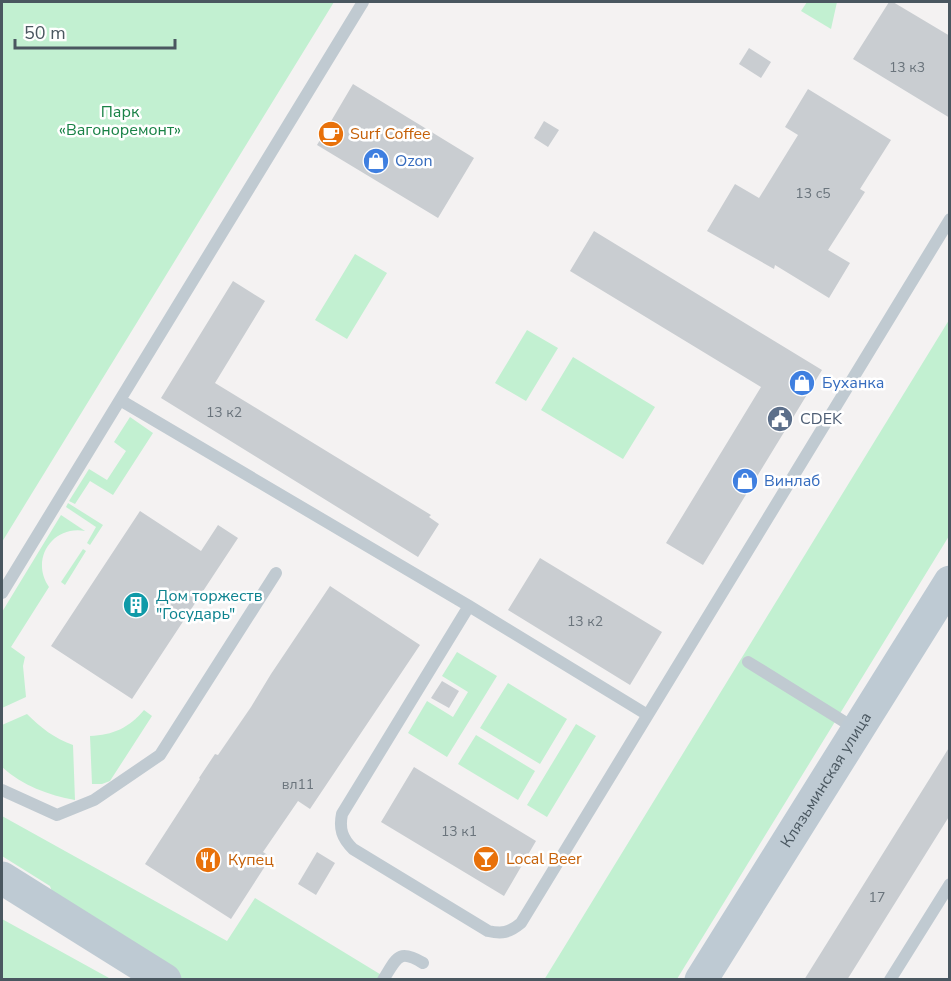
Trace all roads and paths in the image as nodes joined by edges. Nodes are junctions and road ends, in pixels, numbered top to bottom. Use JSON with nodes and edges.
{"nodes":[{"id":1,"x":363,"y":2,"type":"edge"},
{"id":2,"x":950,"y":219,"type":"edge"},
{"id":3,"x":120,"y":400,"type":"junction"},
{"id":4,"x":276,"y":573,"type":"dead end"},
{"id":5,"x":950,"y":582,"type":"edge"},
{"id":6,"x":2,"y":593,"type":"edge"},
{"id":7,"x":469,"y":606,"type":"junction"},
{"id":8,"x":748,"y":662,"type":"dead end"},
{"id":9,"x":646,"y":714,"type":"junction"},
{"id":10,"x":857,"y":730,"type":"junction"},
{"id":11,"x":2,"y":790,"type":"edge"},
{"id":12,"x":2,"y":878,"type":"edge"},
{"id":13,"x":950,"y":884,"type":"edge"},
{"id":14,"x":423,"y":963,"type":"dead end"},
{"id":15,"x":165,"y":980,"type":"edge"},
{"id":16,"x":383,"y":980,"type":"edge"},
{"id":17,"x":701,"y":980,"type":"edge"},
{"id":18,"x":890,"y":980,"type":"edge"}],
"edges":[{"from":1,"to":3,"type":"lane"},
{"from":2,"to":9,"type":"lane"},
{"from":3,"to":6,"type":"lane"},
{"from":3,"to":7,"type":"lane"},
{"from":4,"to":11,"type":"lane"},
{"from":5,"to":10,"type":"street","name":"Клязьминская улица"},
{"from":7,"to":9,"type":"lane"},
{"from":7,"to":9,"type":"lane"},
{"from":8,"to":10,"type":"lane"},
{"from":10,"to":17,"type":"street","name":"Клязьминская улица"},
{"from":12,"to":15,"type":"street"},
{"from":13,"to":18,"type":"lane"},
{"from":14,"to":16,"type":"lane"}]}
